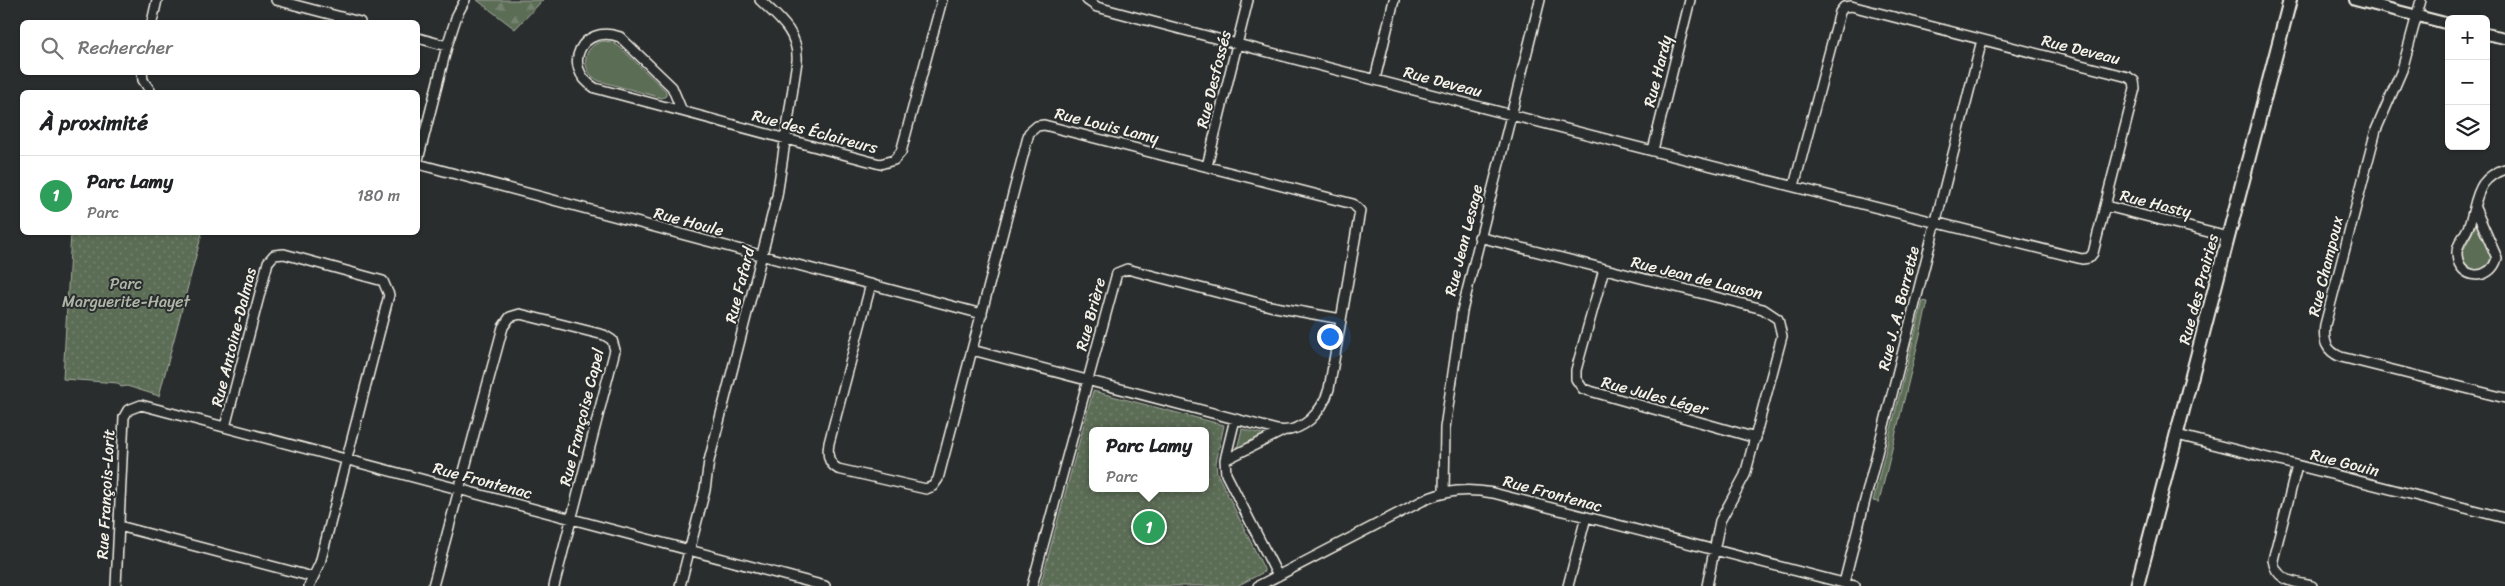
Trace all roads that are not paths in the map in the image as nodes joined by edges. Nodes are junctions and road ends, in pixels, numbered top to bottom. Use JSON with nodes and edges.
{"nodes":[{"id":1,"x":157,"y":0,"type":"edge"},
{"id":2,"x":276,"y":0,"type":"edge"},
{"id":3,"x":465,"y":0,"type":"edge"},
{"id":4,"x":760,"y":0,"type":"edge"},
{"id":5,"x":942,"y":0,"type":"edge"},
{"id":6,"x":1248,"y":0,"type":"edge"},
{"id":7,"x":1394,"y":0,"type":"edge"},
{"id":8,"x":1540,"y":0,"type":"edge"},
{"id":9,"x":1690,"y":0,"type":"edge"},
{"id":10,"x":2290,"y":0,"type":"edge"},
{"id":11,"x":2355,"y":0,"type":"edge"},
{"id":12,"x":2421,"y":0,"type":"edge"},
{"id":13,"x":1087,"y":1,"type":"edge"},
{"id":14,"x":2417,"y":16,"type":"junction"},
{"id":15,"x":152,"y":20,"type":"edge"},
{"id":16,"x":352,"y":20,"type":"edge"},
{"id":17,"x":2445,"y":23,"type":"edge"},
{"id":18,"x":2490,"y":35,"type":"edge"},
{"id":19,"x":2505,"y":38,"type":"edge"},
{"id":20,"x":420,"y":39,"type":"edge"},
{"id":21,"x":1982,"y":40,"type":"junction"},
{"id":22,"x":1237,"y":44,"type":"junction"},
{"id":23,"x":447,"y":46,"type":"junction"},
{"id":24,"x":142,"y":75,"type":"edge"},
{"id":25,"x":1375,"y":79,"type":"junction"},
{"id":26,"x":150,"y":90,"type":"edge"},
{"id":27,"x":682,"y":111,"type":"junction"},
{"id":28,"x":1510,"y":114,"type":"junction"},
{"id":29,"x":784,"y":140,"type":"junction"},
{"id":30,"x":1653,"y":150,"type":"junction"},
{"id":31,"x":420,"y":152,"type":"edge"},
{"id":32,"x":420,"y":165,"type":"edge"},
{"id":33,"x":1207,"y":166,"type":"junction"},
{"id":34,"x":2505,"y":169,"type":"edge"},
{"id":35,"x":1794,"y":186,"type":"junction"},
{"id":36,"x":2106,"y":206,"type":"junction"},
{"id":37,"x":2475,"y":208,"type":"junction"},
{"id":38,"x":1935,"y":223,"type":"junction"},
{"id":39,"x":1479,"y":237,"type":"junction"},
{"id":40,"x":2228,"y":237,"type":"junction"},
{"id":41,"x":762,"y":255,"type":"junction"},
{"id":42,"x":1604,"y":269,"type":"junction"},
{"id":43,"x":871,"y":284,"type":"junction"},
{"id":44,"x":982,"y":314,"type":"junction"},
{"id":45,"x":1341,"y":319,"type":"junction"},
{"id":46,"x":972,"y":350,"type":"junction"},
{"id":47,"x":1087,"y":380,"type":"junction"},
{"id":48,"x":2505,"y":398,"type":"edge"},
{"id":49,"x":133,"y":407,"type":"joint"},
{"id":50,"x":1235,"y":419,"type":"junction"},
{"id":51,"x":225,"y":427,"type":"junction"},
{"id":52,"x":1283,"y":431,"type":"junction"},
{"id":53,"x":2177,"y":435,"type":"junction"},
{"id":54,"x":1756,"y":438,"type":"junction"},
{"id":55,"x":348,"y":459,"type":"junction"},
{"id":56,"x":1225,"y":460,"type":"junction"},
{"id":57,"x":2297,"y":466,"type":"junction"},
{"id":58,"x":459,"y":490,"type":"junction"},
{"id":59,"x":1444,"y":492,"type":"junction"},
{"id":60,"x":1586,"y":517,"type":"junction"},
{"id":61,"x":2505,"y":518,"type":"edge"},
{"id":62,"x":571,"y":519,"type":"junction"},
{"id":63,"x":119,"y":526,"type":"junction"},
{"id":64,"x":690,"y":550,"type":"junction"},
{"id":65,"x":1714,"y":551,"type":"junction"},
{"id":66,"x":1278,"y":576,"type":"junction"},
{"id":67,"x":313,"y":577,"type":"junction"},
{"id":68,"x":1844,"y":583,"type":"junction"},
{"id":69,"x":116,"y":586,"type":"edge"},
{"id":70,"x":310,"y":586,"type":"edge"},
{"id":71,"x":434,"y":586,"type":"edge"},
{"id":72,"x":554,"y":586,"type":"edge"},
{"id":73,"x":680,"y":586,"type":"edge"},
{"id":74,"x":826,"y":586,"type":"edge"},
{"id":75,"x":1032,"y":586,"type":"edge"},
{"id":76,"x":1258,"y":586,"type":"edge"},
{"id":77,"x":1568,"y":586,"type":"edge"},
{"id":78,"x":1707,"y":586,"type":"edge"},
{"id":79,"x":1855,"y":586,"type":"edge"},
{"id":80,"x":2137,"y":586,"type":"edge"},
{"id":81,"x":2312,"y":586,"type":"edge"}],
"edges":[{"from":1,"to":15,"type":"street"},
{"from":2,"to":16,"type":"street"},
{"from":3,"to":23,"type":"street"},
{"from":4,"to":29,"type":"street","name":"Rue Fafard"},
{"from":5,"to":29,"type":"street","name":"Rue des Éclaireurs"},
{"from":6,"to":22,"type":"street","name":"Rue Desfossés"},
{"from":7,"to":25,"type":"street"},
{"from":8,"to":28,"type":"street","name":"Rue Jean Lesage"},
{"from":9,"to":30,"type":"street","name":"Rue Hardy"},
{"from":10,"to":40,"type":"main road","name":"Rue des Prairies"},
{"from":11,"to":14,"type":"street"},
{"from":12,"to":14,"type":"street","name":"Rue Champoux"},
{"from":13,"to":22,"type":"street","name":"Rue Deveau"},
{"from":14,"to":17,"type":"street"},
{"from":14,"to":48,"type":"street","name":"Rue Champoux"},
{"from":18,"to":19,"type":"street"},
{"from":20,"to":23,"type":"street"},
{"from":21,"to":35,"type":"street","name":"Rue Deveau"},
{"from":21,"to":36,"type":"street","name":"Rue Deveau"},
{"from":21,"to":38,"type":"street","name":"Rue J. A. Barrette"},
{"from":22,"to":25,"type":"street","name":"Rue Deveau"},
{"from":22,"to":33,"type":"street","name":"Rue Desfossés"},
{"from":23,"to":31,"type":"street"},
{"from":24,"to":26,"type":"street"},
{"from":25,"to":28,"type":"street","name":"Rue Deveau"},
{"from":27,"to":27,"type":"street","name":"Rue des Éclaireurs"},
{"from":27,"to":29,"type":"street","name":"Rue des Éclaireurs"},
{"from":28,"to":30,"type":"street","name":"Rue Deveau"},
{"from":28,"to":39,"type":"street","name":"Rue Jean Lesage"},
{"from":29,"to":41,"type":"street","name":"Rue Fafard"},
{"from":30,"to":35,"type":"street","name":"Rue Deveau"},
{"from":32,"to":41,"type":"street","name":"Rue Houle"},
{"from":33,"to":44,"type":"street","name":"Rue Louis Lamy"},
{"from":33,"to":45,"type":"street","name":"Rue Louis Lamy"},
{"from":34,"to":37,"type":"street"},
{"from":35,"to":38,"type":"street","name":"Rue Deveau"},
{"from":36,"to":38,"type":"street","name":"Rue Deveau"},
{"from":36,"to":40,"type":"street","name":"Rue Hasty"},
{"from":37,"to":37,"type":"street"},
{"from":38,"to":68,"type":"street","name":"Rue J. A. Barrette"},
{"from":39,"to":42,"type":"street","name":"Rue Jean de Lauson"},
{"from":39,"to":59,"type":"street","name":"Rue Jean Lesage"},
{"from":40,"to":53,"type":"main road","name":"Rue des Prairies"},
{"from":41,"to":43,"type":"street","name":"Rue Houle"},
{"from":41,"to":64,"type":"street","name":"Rue Fafard"},
{"from":42,"to":54,"type":"street","name":"Rue Jean de Lauson"},
{"from":42,"to":54,"type":"street","name":"Rue Jules Léger"},
{"from":43,"to":44,"type":"street","name":"Rue Houle"},
{"from":43,"to":46,"type":"street","name":"Rue Louis Lamy"},
{"from":44,"to":46,"type":"street","name":"Rue Louis Lamy"},
{"from":45,"to":47,"type":"street","name":"Rue Brière"},
{"from":45,"to":52,"type":"street","name":"Rue Louis Lamy"},
{"from":46,"to":47,"type":"street"},
{"from":47,"to":50,"type":"street"},
{"from":47,"to":75,"type":"street","name":"Rue Brière"},
{"from":49,"to":51,"type":"street","name":"Rue Frontenac"},
{"from":49,"to":63,"type":"street","name":"Rue François-Lorit"},
{"from":50,"to":52,"type":"street"},
{"from":50,"to":56,"type":"street"},
{"from":51,"to":55,"type":"street","name":"Rue Frontenac"},
{"from":51,"to":55,"type":"street","name":"Rue Antoine-Dalmas"},
{"from":52,"to":56,"type":"street","name":"Rue Louis Lamy"},
{"from":53,"to":57,"type":"street","name":"Rue Gouin"},
{"from":53,"to":80,"type":"main road","name":"Rue des Prairies"},
{"from":54,"to":65,"type":"street","name":"Rue Jean de Lauson"},
{"from":55,"to":58,"type":"street","name":"Rue Frontenac"},
{"from":55,"to":67,"type":"street"},
{"from":56,"to":66,"type":"street"},
{"from":57,"to":61,"type":"street","name":"Rue Gouin"},
{"from":57,"to":81,"type":"street"},
{"from":58,"to":62,"type":"street","name":"Rue Frontenac"},
{"from":58,"to":62,"type":"street","name":"Rue Françoise Capel"},
{"from":58,"to":71,"type":"street"},
{"from":59,"to":60,"type":"street","name":"Rue Frontenac"},
{"from":59,"to":66,"type":"street","name":"Rue Frontenac"},
{"from":60,"to":65,"type":"street","name":"Rue Frontenac"},
{"from":60,"to":77,"type":"street"},
{"from":62,"to":64,"type":"street","name":"Rue Frontenac"},
{"from":62,"to":72,"type":"street"},
{"from":63,"to":67,"type":"street"},
{"from":63,"to":69,"type":"street","name":"Rue François-Lorit"},
{"from":64,"to":73,"type":"street","name":"Rue Fafard"},
{"from":64,"to":74,"type":"street","name":"Rue Frontenac"},
{"from":65,"to":68,"type":"street","name":"Rue Frontenac"},
{"from":65,"to":78,"type":"street","name":"Rue Jean de Lauson"},
{"from":66,"to":76,"type":"street","name":"Rue Frontenac"},
{"from":67,"to":70,"type":"street"},
{"from":68,"to":79,"type":"street","name":"Rue Frontenac"}]}
